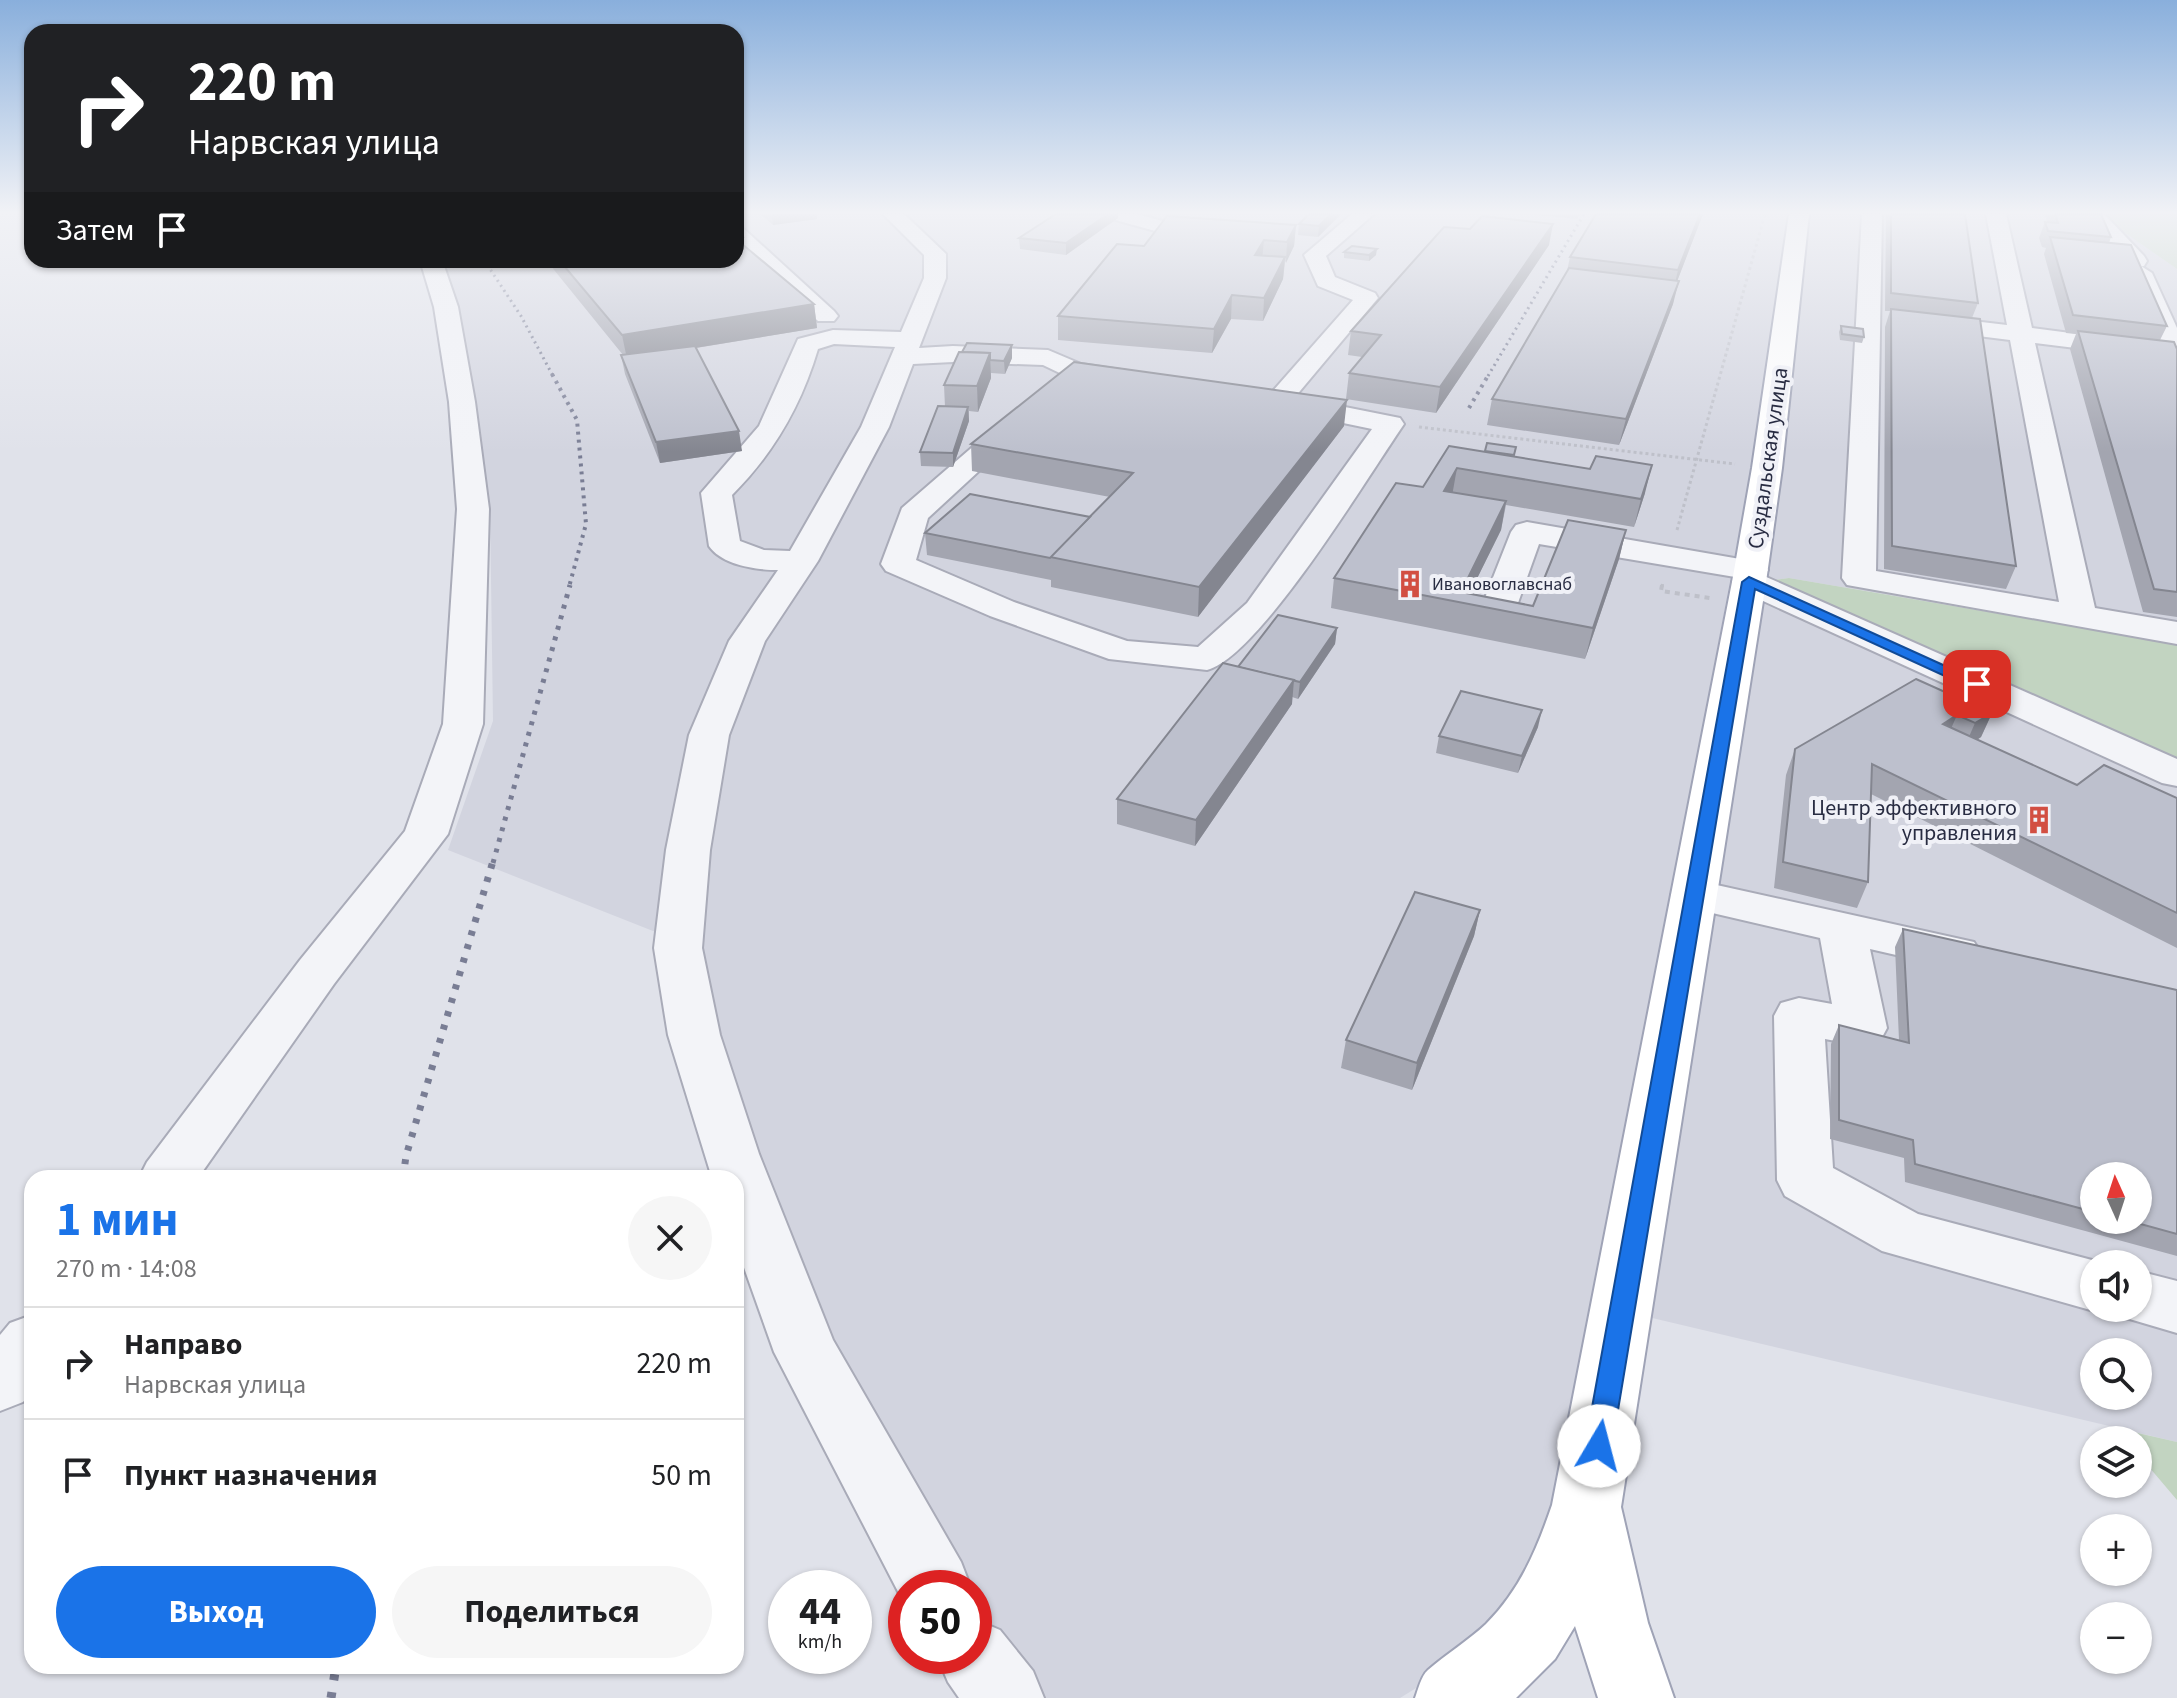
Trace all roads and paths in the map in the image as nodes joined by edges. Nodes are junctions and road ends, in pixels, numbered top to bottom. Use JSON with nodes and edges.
{"nodes":[{"id":1,"x":440,"y":293,"type":"edge"},
{"id":2,"x":802,"y":293,"type":"edge"},
{"id":3,"x":929,"y":293,"type":"edge"},
{"id":4,"x":1356,"y":293,"type":"edge"},
{"id":5,"x":1744,"y":293,"type":"edge"},
{"id":6,"x":1789,"y":293,"type":"edge"},
{"id":7,"x":1869,"y":293,"type":"edge"},
{"id":8,"x":2013,"y":293,"type":"edge"},
{"id":9,"x":2150,"y":293,"type":"edge"},
{"id":10,"x":826,"y":316,"type":"dead end"},
{"id":11,"x":1868,"y":316,"type":"junction"},
{"id":12,"x":2021,"y":334,"type":"junction"},
{"id":13,"x":906,"y":348,"type":"junction"},
{"id":14,"x":2176,"y":354,"type":"edge"},
{"id":15,"x":1049,"y":381,"type":"junction"},
{"id":16,"x":1153,"y":383,"type":"edge"},
{"id":17,"x":1246,"y":397,"type":"edge"},
{"id":18,"x":1277,"y":401,"type":"junction"},
{"id":19,"x":1390,"y":424,"type":"junction"},
{"id":20,"x":1699,"y":459,"type":"junction"},
{"id":21,"x":1767,"y":468,"type":"junction"},
{"id":22,"x":801,"y":561,"type":"junction"},
{"id":23,"x":1750,"y":576,"type":"junction"},
{"id":24,"x":2079,"y":616,"type":"junction"},
{"id":25,"x":1500,"y":620,"type":"edge"},
{"id":26,"x":2177,"y":633,"type":"edge"},
{"id":27,"x":2177,"y":774,"type":"edge"},
{"id":28,"x":1694,"y":895,"type":"junction"},
{"id":29,"x":1841,"y":927,"type":"junction"},
{"id":30,"x":1994,"y":961,"type":"edge"},
{"id":31,"x":173,"y":1170,"type":"edge"},
{"id":32,"x":737,"y":1170,"type":"edge"},
{"id":33,"x":744,"y":1188,"type":"edge"},
{"id":34,"x":2080,"y":1281,"type":"edge"},
{"id":35,"x":2152,"y":1301,"type":"edge"},
{"id":36,"x":2177,"y":1307,"type":"edge"},
{"id":37,"x":24,"y":1353,"type":"edge"},
{"id":38,"x":0,"y":1382,"type":"edge"},
{"id":39,"x":1587,"y":1505,"type":"junction"},
{"id":40,"x":925,"y":1570,"type":"edge"},
{"id":41,"x":988,"y":1674,"type":"edge"},
{"id":42,"x":1006,"y":1698,"type":"edge"},
{"id":43,"x":1453,"y":1698,"type":"edge"},
{"id":44,"x":1636,"y":1698,"type":"edge"}],
"edges":[{"from":1,"to":31,"type":"street"},
{"from":2,"to":10,"type":"street"},
{"from":3,"to":13,"type":"street"},
{"from":4,"to":18,"type":"street"},
{"from":5,"to":20,"type":"path"},
{"from":6,"to":21,"type":"main road","name":"Суздальская улица"},
{"from":7,"to":11,"type":"street"},
{"from":8,"to":12,"type":"street"},
{"from":9,"to":14,"type":"street"},
{"from":11,"to":12,"type":"street"},
{"from":11,"to":24,"type":"street"},
{"from":12,"to":14,"type":"street"},
{"from":12,"to":24,"type":"street"},
{"from":13,"to":15,"type":"street"},
{"from":13,"to":22,"type":"street"},
{"from":13,"to":22,"type":"street"},
{"from":15,"to":16,"type":"street"},
{"from":15,"to":19,"type":"street"},
{"from":17,"to":18,"type":"street"},
{"from":18,"to":19,"type":"street"},
{"from":19,"to":20,"type":"path"},
{"from":20,"to":21,"type":"path"},
{"from":21,"to":23,"type":"main road","name":"Суздальская улица"},
{"from":22,"to":32,"type":"street"},
{"from":23,"to":25,"type":"street"},
{"from":23,"to":27,"type":"street"},
{"from":23,"to":28,"type":"main road","name":"Суздальская улица"},
{"from":24,"to":26,"type":"street"},
{"from":28,"to":29,"type":"street"},
{"from":28,"to":39,"type":"main road","name":"Суздальская улица"},
{"from":29,"to":30,"type":"street"},
{"from":29,"to":34,"type":"street"},
{"from":33,"to":40,"type":"street"},
{"from":35,"to":36,"type":"street"},
{"from":37,"to":38,"type":"street"},
{"from":39,"to":43,"type":"main road","name":"Суздальская улица"},
{"from":39,"to":44,"type":"main road","name":"Суздальская улица"},
{"from":41,"to":42,"type":"street"}]}
